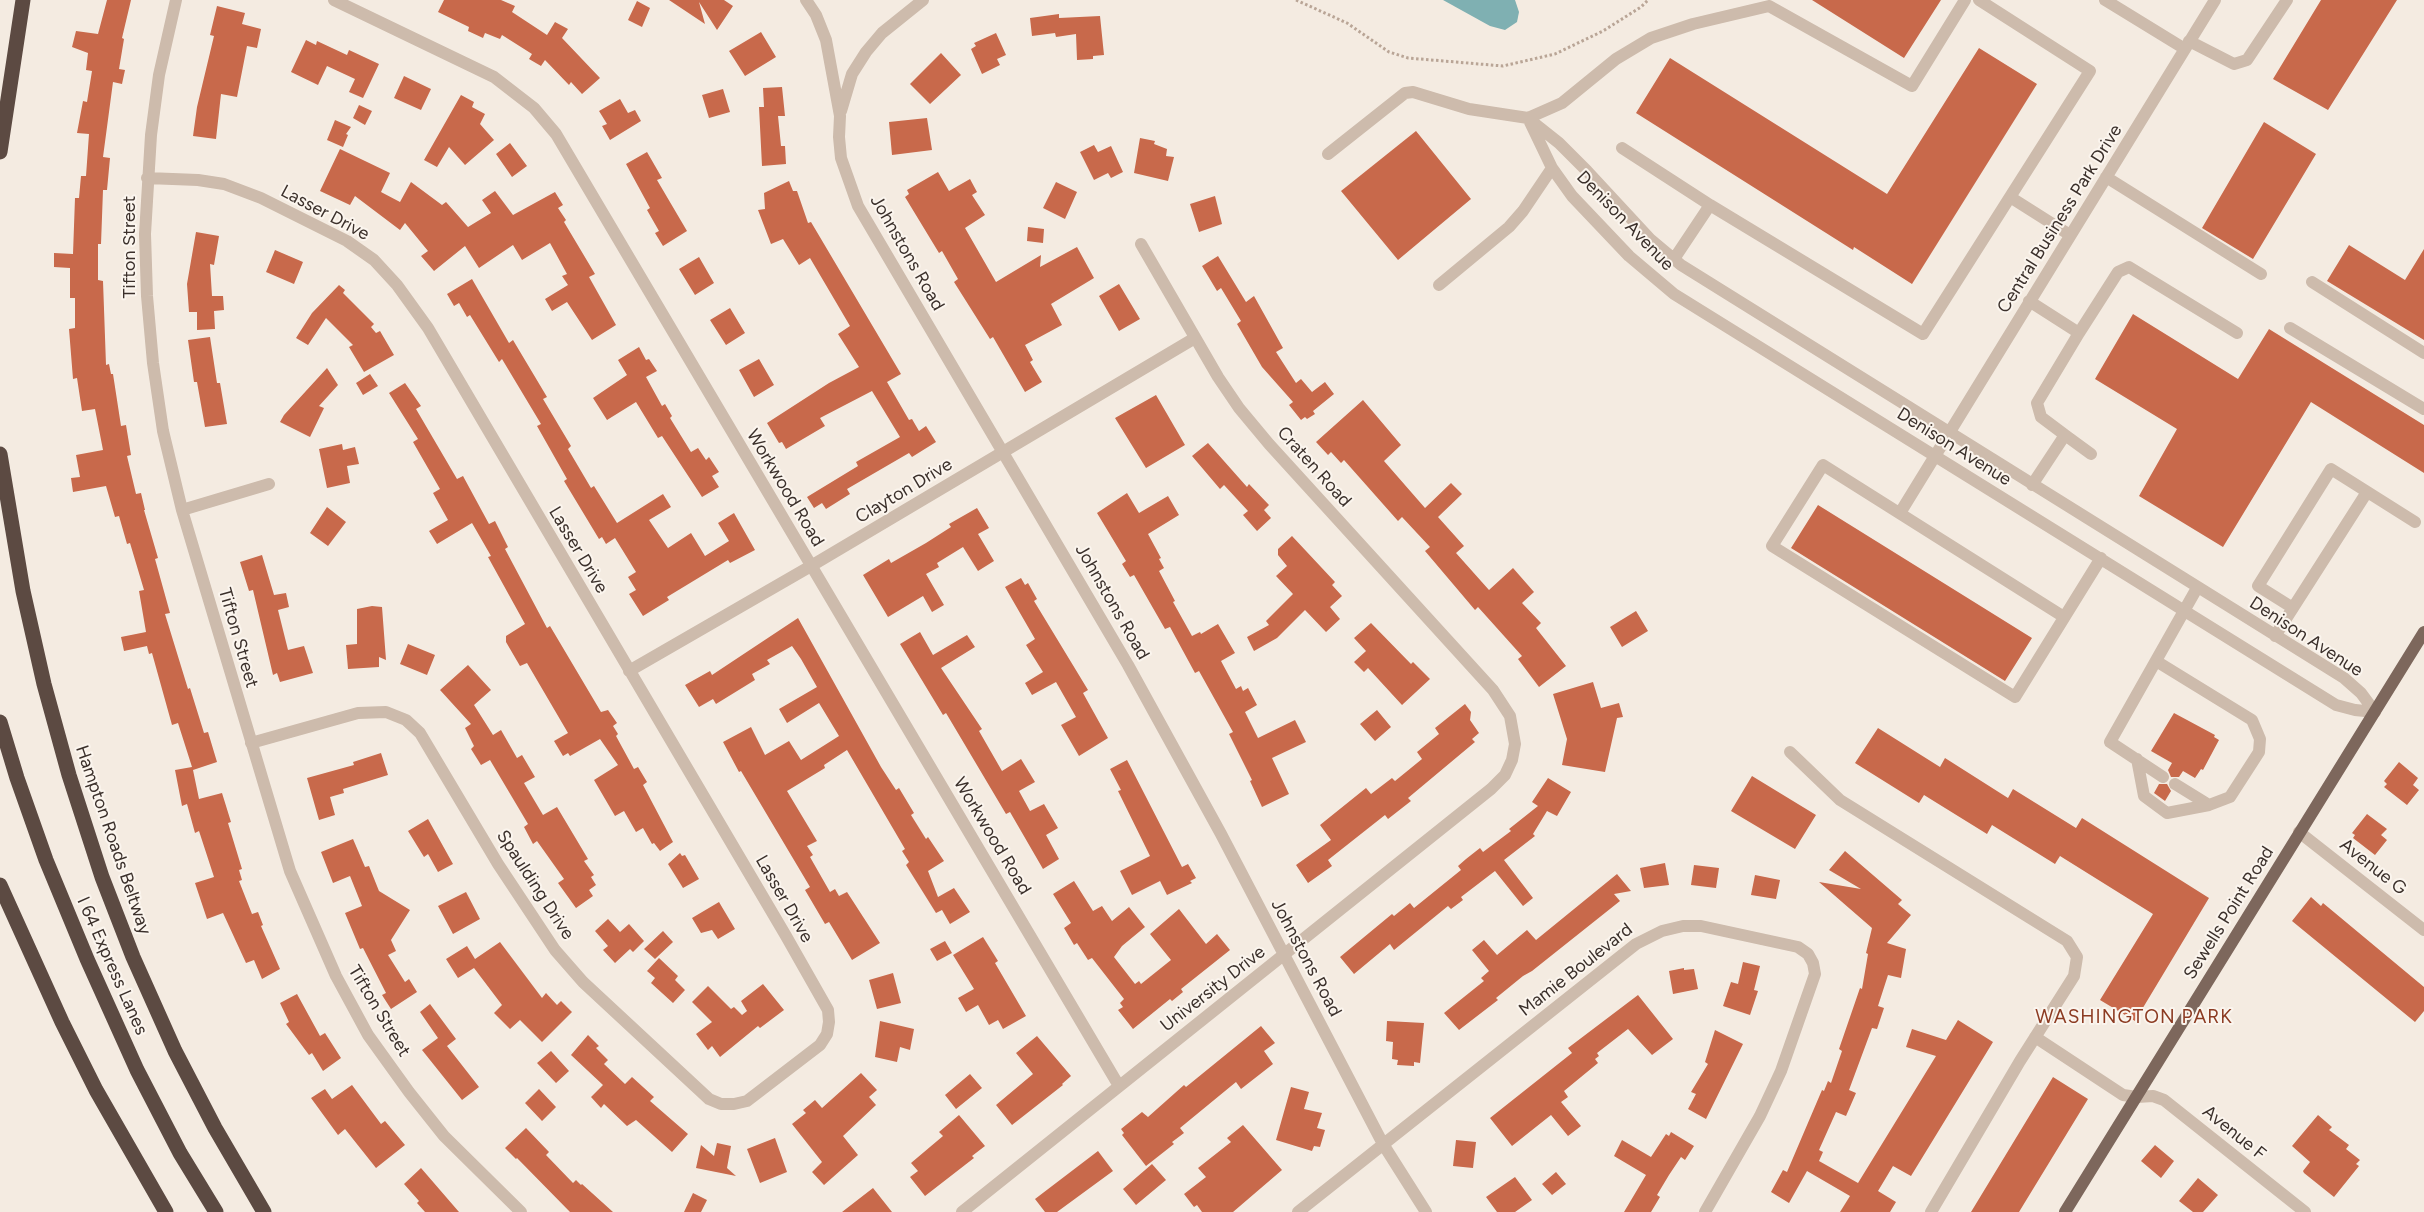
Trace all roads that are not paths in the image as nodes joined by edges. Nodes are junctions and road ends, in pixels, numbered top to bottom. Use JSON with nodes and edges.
{"nodes":[{"id":1,"x":23,"y":0,"type":"edge"},
{"id":2,"x":176,"y":0,"type":"edge"},
{"id":3,"x":334,"y":0,"type":"edge"},
{"id":4,"x":806,"y":0,"type":"edge"},
{"id":5,"x":923,"y":0,"type":"edge"},
{"id":6,"x":1965,"y":0,"type":"edge"},
{"id":7,"x":1979,"y":0,"type":"edge"},
{"id":8,"x":2105,"y":0,"type":"edge"},
{"id":9,"x":2215,"y":0,"type":"edge"},
{"id":10,"x":2287,"y":0,"type":"edge"},
{"id":11,"x":2187,"y":45,"type":"junction"},
{"id":12,"x":840,"y":116,"type":"junction"},
{"id":13,"x":1528,"y":118,"type":"junction"},
{"id":14,"x":1622,"y":148,"type":"dead end"},
{"id":15,"x":0,"y":152,"type":"edge"},
{"id":16,"x":1328,"y":154,"type":"dead end"},
{"id":17,"x":1552,"y":168,"type":"junction"},
{"id":18,"x":2106,"y":177,"type":"junction"},
{"id":19,"x":147,"y":178,"type":"junction"},
{"id":20,"x":2010,"y":197,"type":"junction"},
{"id":21,"x":1710,"y":205,"type":"junction"},
{"id":22,"x":2070,"y":235,"type":"junction"},
{"id":23,"x":1141,"y":244,"type":"dead end"},
{"id":24,"x":1674,"y":258,"type":"junction"},
{"id":25,"x":2261,"y":274,"type":"dead end"},
{"id":26,"x":2312,"y":282,"type":"dead end"},
{"id":27,"x":1439,"y":285,"type":"dead end"},
{"id":28,"x":2029,"y":301,"type":"junction"},
{"id":29,"x":2290,"y":328,"type":"dead end"},
{"id":30,"x":2079,"y":333,"type":"junction"},
{"id":31,"x":2237,"y":333,"type":"dead end"},
{"id":32,"x":1195,"y":338,"type":"junction"},
{"id":33,"x":2424,"y":353,"type":"edge"},
{"id":34,"x":2424,"y":410,"type":"edge"},
{"id":35,"x":1948,"y":432,"type":"junction"},
{"id":36,"x":2065,"y":435,"type":"junction"},
{"id":37,"x":1004,"y":452,"type":"junction"},
{"id":38,"x":0,"y":454,"type":"edge"},
{"id":39,"x":2092,"y":454,"type":"dead end"},
{"id":40,"x":1934,"y":456,"type":"junction"},
{"id":41,"x":269,"y":484,"type":"dead end"},
{"id":42,"x":2032,"y":485,"type":"junction"},
{"id":43,"x":2367,"y":492,"type":"junction"},
{"id":44,"x":182,"y":510,"type":"junction"},
{"id":45,"x":1900,"y":513,"type":"junction"},
{"id":46,"x":2415,"y":522,"type":"dead end"},
{"id":47,"x":2101,"y":558,"type":"junction"},
{"id":48,"x":811,"y":566,"type":"junction"},
{"id":49,"x":2198,"y":588,"type":"junction"},
{"id":50,"x":2293,"y":608,"type":"junction"},
{"id":51,"x":2184,"y":611,"type":"junction"},
{"id":52,"x":2064,"y":617,"type":"junction"},
{"id":53,"x":2424,"y":632,"type":"edge"},
{"id":54,"x":2275,"y":636,"type":"junction"},
{"id":55,"x":2156,"y":661,"type":"junction"},
{"id":56,"x":629,"y":670,"type":"junction"},
{"id":57,"x":1493,"y":690,"type":"joint"},
{"id":58,"x":2375,"y":712,"type":"junction"},
{"id":59,"x":0,"y":722,"type":"edge"},
{"id":60,"x":251,"y":744,"type":"junction"},
{"id":61,"x":1790,"y":752,"type":"dead end"},
{"id":62,"x":2137,"y":759,"type":"junction"},
{"id":63,"x":2164,"y":777,"type":"dead end"},
{"id":64,"x":2175,"y":784,"type":"dead end"},
{"id":65,"x":2209,"y":805,"type":"junction"},
{"id":66,"x":2300,"y":832,"type":"junction"},
{"id":67,"x":0,"y":885,"type":"edge"},
{"id":68,"x":2424,"y":930,"type":"edge"},
{"id":69,"x":1285,"y":955,"type":"junction"},
{"id":70,"x":2035,"y":1037,"type":"junction"},
{"id":71,"x":789,"y":1070,"type":"joint"},
{"id":72,"x":1119,"y":1086,"type":"junction"},
{"id":73,"x":2137,"y":1097,"type":"junction"},
{"id":74,"x":1383,"y":1144,"type":"junction"},
{"id":75,"x":166,"y":1212,"type":"edge"},
{"id":76,"x":216,"y":1212,"type":"edge"},
{"id":77,"x":264,"y":1212,"type":"edge"},
{"id":78,"x":521,"y":1212,"type":"edge"},
{"id":79,"x":962,"y":1212,"type":"edge"},
{"id":80,"x":1298,"y":1212,"type":"edge"},
{"id":81,"x":1426,"y":1212,"type":"edge"},
{"id":82,"x":1705,"y":1212,"type":"edge"},
{"id":83,"x":1931,"y":1212,"type":"edge"},
{"id":84,"x":2065,"y":1212,"type":"edge"},
{"id":85,"x":2305,"y":1212,"type":"edge"}],
"edges":[{"from":1,"to":15,"type":"highway"},
{"from":2,"to":19,"type":"street","name":"Tifton Street"},
{"from":3,"to":48,"type":"street","name":"Workwood Road"},
{"from":4,"to":12,"type":"street","name":"Johnstons Road"},
{"from":5,"to":12,"type":"street"},
{"from":6,"to":13,"type":"street"},
{"from":7,"to":20,"type":"street"},
{"from":8,"to":11,"type":"street"},
{"from":9,"to":11,"type":"street","name":"Central Business Park Drive"},
{"from":10,"to":11,"type":"street"},
{"from":11,"to":18,"type":"street","name":"Central Business Park Drive"},
{"from":12,"to":37,"type":"street","name":"Johnstons Road"},
{"from":13,"to":16,"type":"street"},
{"from":13,"to":17,"type":"street","name":"Denison Avenue"},
{"from":13,"to":24,"type":"street","name":"Denison Avenue"},
{"from":14,"to":21,"type":"street"},
{"from":17,"to":27,"type":"street"},
{"from":17,"to":40,"type":"street","name":"Denison Avenue"},
{"from":18,"to":22,"type":"street","name":"Central Business Park Drive"},
{"from":18,"to":25,"type":"street"},
{"from":19,"to":44,"type":"street","name":"Tifton Street"},
{"from":19,"to":56,"type":"street","name":"Lasser Drive"},
{"from":20,"to":21,"type":"street"},
{"from":20,"to":22,"type":"street"},
{"from":21,"to":24,"type":"street"},
{"from":22,"to":28,"type":"street","name":"Central Business Park Drive"},
{"from":23,"to":32,"type":"street","name":"Craten Road"},
{"from":24,"to":35,"type":"street","name":"Denison Avenue"},
{"from":26,"to":33,"type":"street"},
{"from":28,"to":30,"type":"street"},
{"from":28,"to":35,"type":"street","name":"Central Business Park Drive"},
{"from":29,"to":34,"type":"street"},
{"from":30,"to":31,"type":"street"},
{"from":30,"to":36,"type":"street"},
{"from":32,"to":37,"type":"street","name":"Clayton Drive"},
{"from":32,"to":57,"type":"street","name":"Craten Road"},
{"from":35,"to":40,"type":"street","name":"Central Business Park Drive"},
{"from":35,"to":42,"type":"street","name":"Denison Avenue"},
{"from":36,"to":39,"type":"street"},
{"from":36,"to":42,"type":"street"},
{"from":37,"to":48,"type":"street","name":"Clayton Drive"},
{"from":37,"to":69,"type":"street","name":"Johnstons Road"},
{"from":38,"to":77,"type":"highway","name":"Hampton Roads Beltway"},
{"from":40,"to":45,"type":"street","name":"Central Business Park Drive"},
{"from":40,"to":47,"type":"street","name":"Denison Avenue"},
{"from":41,"to":44,"type":"street"},
{"from":42,"to":49,"type":"street","name":"Denison Avenue"},
{"from":43,"to":46,"type":"street"},
{"from":43,"to":50,"type":"street"},
{"from":43,"to":50,"type":"street"},
{"from":44,"to":60,"type":"street","name":"Tifton Street"},
{"from":45,"to":52,"type":"street"},
{"from":45,"to":52,"type":"street"},
{"from":47,"to":51,"type":"street","name":"Denison Avenue"},
{"from":47,"to":52,"type":"street"},
{"from":48,"to":56,"type":"street","name":"Clayton Drive"},
{"from":48,"to":72,"type":"street","name":"Workwood Road"},
{"from":49,"to":51,"type":"street"},
{"from":49,"to":54,"type":"street","name":"Denison Avenue"},
{"from":50,"to":54,"type":"street"},
{"from":51,"to":55,"type":"street"},
{"from":51,"to":58,"type":"street","name":"Denison Avenue"},
{"from":53,"to":58,"type":"main road","name":"Sewells Point Road"},
{"from":54,"to":58,"type":"street","name":"Denison Avenue"},
{"from":55,"to":62,"type":"street"},
{"from":55,"to":65,"type":"street"},
{"from":56,"to":71,"type":"street","name":"Lasser Drive"},
{"from":57,"to":69,"type":"street","name":"University Drive"},
{"from":58,"to":66,"type":"main road","name":"Sewells Point Road"},
{"from":59,"to":76,"type":"highway","name":"I 64 Express Lanes"},
{"from":60,"to":71,"type":"street","name":"Spaulding Drive"},
{"from":60,"to":78,"type":"street","name":"Tifton Street"},
{"from":61,"to":70,"type":"street"},
{"from":62,"to":63,"type":"street"},
{"from":62,"to":65,"type":"street"},
{"from":64,"to":65,"type":"street"},
{"from":66,"to":68,"type":"street","name":"Avenue G"},
{"from":66,"to":73,"type":"main road","name":"Sewells Point Road"},
{"from":67,"to":75,"type":"highway"},
{"from":69,"to":72,"type":"street","name":"University Drive"},
{"from":69,"to":74,"type":"street","name":"Johnstons Road"},
{"from":70,"to":73,"type":"street","name":"Avenue F"},
{"from":70,"to":83,"type":"street"},
{"from":72,"to":79,"type":"street","name":"University Drive"},
{"from":73,"to":84,"type":"main road","name":"Sewells Point Road"},
{"from":73,"to":85,"type":"street","name":"Avenue F"},
{"from":74,"to":80,"type":"street","name":"Mamie Boulevard"},
{"from":74,"to":81,"type":"street","name":"Johnstons Road"},
{"from":74,"to":82,"type":"street","name":"Mamie Boulevard"}]}
